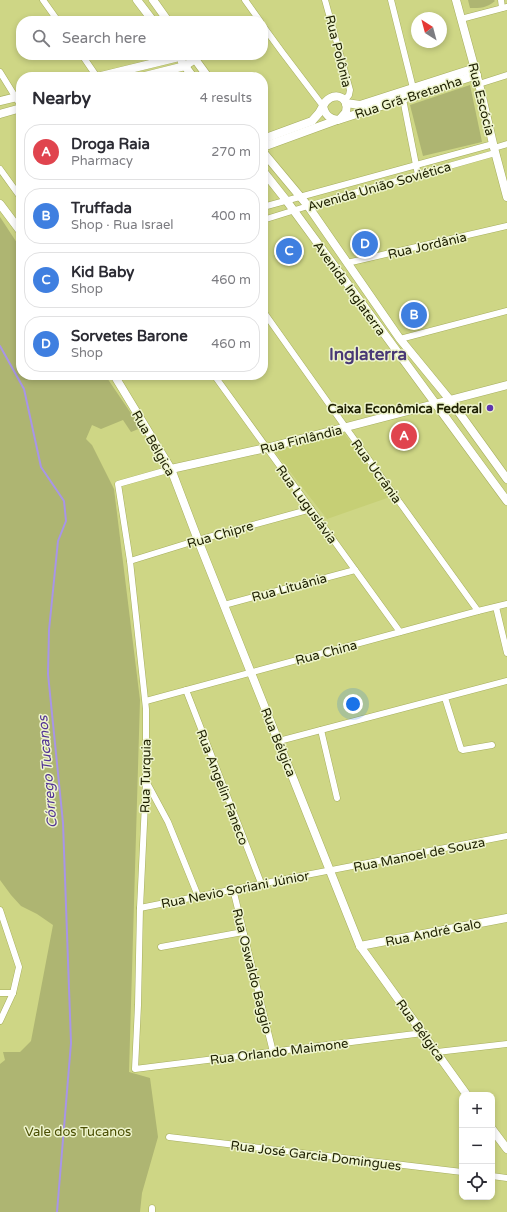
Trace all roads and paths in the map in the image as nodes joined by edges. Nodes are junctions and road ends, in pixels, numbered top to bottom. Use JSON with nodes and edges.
{"nodes":[{"id":1,"x":44,"y":0,"type":"edge"},
{"id":2,"x":137,"y":0,"type":"edge"},
{"id":3,"x":153,"y":0,"type":"edge"},
{"id":4,"x":245,"y":0,"type":"edge"},
{"id":5,"x":325,"y":0,"type":"edge"},
{"id":6,"x":392,"y":0,"type":"edge"},
{"id":7,"x":456,"y":0,"type":"edge"},
{"id":8,"x":501,"y":0,"type":"edge"},
{"id":9,"x":505,"y":8,"type":"edge"},
{"id":10,"x":55,"y":16,"type":"edge"},
{"id":11,"x":148,"y":16,"type":"edge"},
{"id":12,"x":164,"y":16,"type":"edge"},
{"id":13,"x":256,"y":16,"type":"edge"},
{"id":14,"x":461,"y":19,"type":"junction"},
{"id":15,"x":268,"y":33,"type":"edge"},
{"id":16,"x":85,"y":60,"type":"edge"},
{"id":17,"x":163,"y":60,"type":"edge"},
{"id":18,"x":181,"y":60,"type":"edge"},
{"id":19,"x":190,"y":60,"type":"edge"},
{"id":20,"x":195,"y":60,"type":"edge"},
{"id":21,"x":185,"y":66,"type":"junction"},
{"id":22,"x":0,"y":72,"type":"edge"},
{"id":23,"x":94,"y":72,"type":"edge"},
{"id":24,"x":117,"y":72,"type":"edge"},
{"id":25,"x":161,"y":72,"type":"edge"},
{"id":26,"x":189,"y":72,"type":"edge"},
{"id":27,"x":204,"y":72,"type":"edge"},
{"id":28,"x":476,"y":72,"type":"junction"},
{"id":29,"x":507,"y":75,"type":"edge"},
{"id":30,"x":479,"y":84,"type":"junction"},
{"id":31,"x":413,"y":88,"type":"junction"},
{"id":32,"x":16,"y":94,"type":"edge"},
{"id":33,"x":16,"y":97,"type":"edge"},
{"id":34,"x":402,"y":99,"type":"junction"},
{"id":35,"x":0,"y":101,"type":"edge"},
{"id":36,"x":345,"y":102,"type":"junction"},
{"id":37,"x":323,"y":106,"type":"junction"},
{"id":38,"x":16,"y":109,"type":"edge"},
{"id":39,"x":0,"y":114,"type":"edge"},
{"id":40,"x":339,"y":119,"type":"junction"},
{"id":41,"x":268,"y":137,"type":"edge"},
{"id":42,"x":507,"y":144,"type":"edge"},
{"id":43,"x":268,"y":145,"type":"edge"},
{"id":44,"x":494,"y":148,"type":"junction"},
{"id":45,"x":268,"y":158,"type":"edge"},
{"id":46,"x":416,"y":164,"type":"junction"},
{"id":47,"x":0,"y":170,"type":"edge"},
{"id":48,"x":418,"y":175,"type":"junction"},
{"id":49,"x":268,"y":177,"type":"edge"},
{"id":50,"x":16,"y":191,"type":"edge"},
{"id":51,"x":300,"y":196,"type":"junction"},
{"id":52,"x":507,"y":197,"type":"edge"},
{"id":53,"x":286,"y":200,"type":"junction"},
{"id":54,"x":0,"y":204,"type":"edge"},
{"id":55,"x":268,"y":205,"type":"edge"},
{"id":56,"x":308,"y":206,"type":"junction"},
{"id":57,"x":293,"y":210,"type":"junction"},
{"id":58,"x":268,"y":218,"type":"edge"},
{"id":59,"x":16,"y":225,"type":"edge"},
{"id":60,"x":507,"y":226,"type":"edge"},
{"id":61,"x":347,"y":263,"type":"junction"},
{"id":62,"x":372,"y":300,"type":"junction"},
{"id":63,"x":364,"y":307,"type":"junction"},
{"id":64,"x":379,"y":310,"type":"junction"},
{"id":65,"x":507,"y":311,"type":"edge"},
{"id":66,"x":371,"y":317,"type":"junction"},
{"id":67,"x":268,"y":318,"type":"edge"},
{"id":68,"x":400,"y":339,"type":"junction"},
{"id":69,"x":117,"y":380,"type":"edge"},
{"id":70,"x":218,"y":380,"type":"edge"},
{"id":71,"x":507,"y":384,"type":"edge"},
{"id":72,"x":450,"y":400,"type":"junction"},
{"id":73,"x":436,"y":403,"type":"junction"},
{"id":74,"x":346,"y":428,"type":"junction"},
{"id":75,"x":266,"y":448,"type":"junction"},
{"id":76,"x":171,"y":468,"type":"junction"},
{"id":77,"x":507,"y":479,"type":"edge"},
{"id":78,"x":118,"y":484,"type":"joint"},
{"id":79,"x":507,"y":501,"type":"edge"},
{"id":80,"x":311,"y":509,"type":"junction"},
{"id":81,"x":198,"y":540,"type":"junction"},
{"id":82,"x":130,"y":561,"type":"junction"},
{"id":83,"x":355,"y":570,"type":"junction"},
{"id":84,"x":507,"y":604,"type":"edge"},
{"id":85,"x":224,"y":605,"type":"junction"},
{"id":86,"x":496,"y":607,"type":"junction"},
{"id":87,"x":478,"y":611,"type":"junction"},
{"id":88,"x":400,"y":632,"type":"junction"},
{"id":89,"x":507,"y":652,"type":"edge"},
{"id":90,"x":251,"y":673,"type":"junction"},
{"id":91,"x":507,"y":682,"type":"edge"},
{"id":92,"x":186,"y":690,"type":"junction"},
{"id":93,"x":445,"y":698,"type":"junction"},
{"id":94,"x":146,"y":701,"type":"junction"},
{"id":95,"x":321,"y":730,"type":"junction"},
{"id":96,"x":278,"y":741,"type":"junction"},
{"id":97,"x":492,"y":745,"type":"dead end"},
{"id":98,"x":146,"y":782,"type":"junction"},
{"id":99,"x":337,"y":798,"type":"dead end"},
{"id":100,"x":507,"y":836,"type":"edge"},
{"id":101,"x":330,"y":871,"type":"junction"},
{"id":102,"x":261,"y":883,"type":"junction"},
{"id":103,"x":233,"y":889,"type":"junction"},
{"id":104,"x":198,"y":896,"type":"junction"},
{"id":105,"x":140,"y":908,"type":"junction"},
{"id":106,"x":0,"y":910,"type":"edge"},
{"id":107,"x":507,"y":918,"type":"edge"},
{"id":108,"x":243,"y":932,"type":"junction"},
{"id":109,"x":360,"y":946,"type":"junction"},
{"id":110,"x":161,"y":947,"type":"dead end"},
{"id":111,"x":0,"y":993,"type":"edge"},
{"id":112,"x":13,"y":993,"type":"junction"},
{"id":113,"x":0,"y":1021,"type":"edge"},
{"id":114,"x":423,"y":1033,"type":"junction"},
{"id":115,"x":507,"y":1044,"type":"edge"},
{"id":116,"x":273,"y":1052,"type":"junction"},
{"id":117,"x":437,"y":1052,"type":"junction"},
{"id":118,"x":135,"y":1069,"type":"joint"},
{"id":119,"x":465,"y":1092,"type":"edge"},
{"id":120,"x":495,"y":1133,"type":"edge"},
{"id":121,"x":169,"y":1137,"type":"dead end"},
{"id":122,"x":507,"y":1149,"type":"edge"},
{"id":123,"x":459,"y":1172,"type":"edge"},
{"id":124,"x":495,"y":1176,"type":"edge"},
{"id":125,"x":507,"y":1178,"type":"edge"}],
"edges":[{"from":1,"to":10,"type":"street"},
{"from":2,"to":11,"type":"street"},
{"from":3,"to":12,"type":"street"},
{"from":4,"to":13,"type":"street"},
{"from":5,"to":36,"type":"street","name":"Rua Polônia"},
{"from":6,"to":31,"type":"street"},
{"from":7,"to":14,"type":"street","name":"Rua Escócia"},
{"from":8,"to":9,"type":"street"},
{"from":9,"to":14,"type":"street"},
{"from":14,"to":28,"type":"street","name":"Rua Escócia"},
{"from":15,"to":37,"type":"street"},
{"from":16,"to":23,"type":"street"},
{"from":17,"to":24,"type":"street"},
{"from":18,"to":21,"type":"street"},
{"from":19,"to":21,"type":"street"},
{"from":20,"to":27,"type":"street"},
{"from":21,"to":25,"type":"street"},
{"from":21,"to":26,"type":"street"},
{"from":22,"to":32,"type":"street"},
{"from":28,"to":30,"type":"street","name":"Rua Escócia"},
{"from":28,"to":31,"type":"street","name":"Rua Grã-Bretanha"},
{"from":28,"to":34,"type":"street","name":"Rua Grã-Bretanha"},
{"from":29,"to":30,"type":"street"},
{"from":30,"to":44,"type":"street","name":"Rua Escócia"},
{"from":31,"to":36,"type":"street","name":"Rua Grã-Bretanha"},
{"from":33,"to":35,"type":"street"},
{"from":34,"to":40,"type":"street","name":"Rua Grã-Bretanha"},
{"from":34,"to":46,"type":"street"},
{"from":36,"to":37,"type":"street"},
{"from":36,"to":40,"type":"street"},
{"from":37,"to":40,"type":"street"},
{"from":37,"to":41,"type":"street"},
{"from":38,"to":39,"type":"street"},
{"from":40,"to":43,"type":"street","name":"Rua Grã-Bretanha"},
{"from":42,"to":44,"type":"street"},
{"from":44,"to":46,"type":"street","name":"Avenida União Soviética"},
{"from":44,"to":48,"type":"street","name":"Avenida União Soviética"},
{"from":44,"to":52,"type":"street","name":"Rua Escócia"},
{"from":45,"to":51,"type":"street","name":"Avenida Inglaterra"},
{"from":46,"to":48,"type":"street"},
{"from":46,"to":51,"type":"street","name":"Avenida União Soviética"},
{"from":47,"to":50,"type":"street"},
{"from":48,"to":56,"type":"street","name":"Avenida União Soviética"},
{"from":49,"to":53,"type":"street","name":"Avenida Inglaterra"},
{"from":51,"to":53,"type":"street","name":"Avenida União Soviética"},
{"from":51,"to":56,"type":"street","name":"Avenida Inglaterra"},
{"from":53,"to":55,"type":"street","name":"Avenida União Soviética"},
{"from":53,"to":57,"type":"street","name":"Avenida Inglaterra"},
{"from":54,"to":59,"type":"street"},
{"from":56,"to":57,"type":"street","name":"Avenida União Soviética"},
{"from":56,"to":61,"type":"street","name":"Avenida Inglaterra"},
{"from":57,"to":58,"type":"street","name":"Avenida União Soviética"},
{"from":57,"to":63,"type":"street","name":"Avenida Inglaterra"},
{"from":60,"to":61,"type":"street","name":"Rua Jordânia"},
{"from":61,"to":62,"type":"street","name":"Avenida Inglaterra"},
{"from":62,"to":63,"type":"street"},
{"from":62,"to":64,"type":"street","name":"Avenida Inglaterra"},
{"from":63,"to":66,"type":"street","name":"Avenida Inglaterra"},
{"from":64,"to":66,"type":"street"},
{"from":64,"to":68,"type":"street","name":"Avenida Inglaterra"},
{"from":65,"to":68,"type":"street"},
{"from":66,"to":73,"type":"street","name":"Avenida Inglaterra"},
{"from":67,"to":74,"type":"street","name":"Rua Ucrânia"},
{"from":68,"to":72,"type":"street","name":"Avenida Inglaterra"},
{"from":69,"to":76,"type":"street","name":"Rua Bélgica"},
{"from":70,"to":75,"type":"street","name":"Rua Luguslávia"},
{"from":71,"to":72,"type":"street","name":"Rua Finlândia"},
{"from":72,"to":73,"type":"street","name":"Rua Finlândia"},
{"from":72,"to":77,"type":"street","name":"Avenida Inglaterra"},
{"from":73,"to":74,"type":"street","name":"Rua Finlândia"},
{"from":73,"to":79,"type":"street","name":"Avenida Inglaterra"},
{"from":74,"to":75,"type":"street","name":"Rua Finlândia"},
{"from":74,"to":87,"type":"street","name":"Rua Ucrânia"},
{"from":75,"to":76,"type":"street","name":"Rua Finlândia"},
{"from":75,"to":80,"type":"street","name":"Rua Luguslávia"},
{"from":76,"to":78,"type":"street","name":"Rua Finlândia"},
{"from":76,"to":81,"type":"street","name":"Rua Bélgica"},
{"from":78,"to":82,"type":"street","name":"Rua Turquia"},
{"from":80,"to":81,"type":"street","name":"Rua Chipre"},
{"from":80,"to":83,"type":"street","name":"Rua Luguslávia"},
{"from":81,"to":82,"type":"street","name":"Rua Chipre"},
{"from":81,"to":85,"type":"street","name":"Rua Bélgica"},
{"from":82,"to":94,"type":"street","name":"Rua Turquia"},
{"from":83,"to":85,"type":"street","name":"Rua Lituânia"},
{"from":83,"to":88,"type":"street","name":"Rua Luguslávia"},
{"from":84,"to":86,"type":"street","name":"Rua China"},
{"from":85,"to":90,"type":"street","name":"Rua Bélgica"},
{"from":86,"to":87,"type":"street","name":"Rua China"},
{"from":86,"to":89,"type":"street"},
{"from":87,"to":88,"type":"street","name":"Rua China"},
{"from":88,"to":90,"type":"street","name":"Rua China"},
{"from":90,"to":92,"type":"street","name":"Rua China"},
{"from":90,"to":96,"type":"street","name":"Rua Bélgica"},
{"from":91,"to":93,"type":"street"},
{"from":92,"to":94,"type":"street","name":"Rua China"},
{"from":92,"to":102,"type":"street","name":"Rua Angelin Faneco"},
{"from":93,"to":95,"type":"street"},
{"from":93,"to":97,"type":"street"},
{"from":94,"to":98,"type":"street","name":"Rua Turquia"},
{"from":95,"to":96,"type":"street"},
{"from":95,"to":99,"type":"street"},
{"from":96,"to":101,"type":"street","name":"Rua Bélgica"},
{"from":98,"to":104,"type":"street"},
{"from":98,"to":105,"type":"street","name":"Rua Turquia"},
{"from":100,"to":101,"type":"street","name":"Rua Manoel de Souza"},
{"from":101,"to":102,"type":"street","name":"Rua Nevio Soriani Júnior"},
{"from":101,"to":109,"type":"street","name":"Rua Bélgica"},
{"from":102,"to":103,"type":"street","name":"Rua Nevio Soriani Júnior"},
{"from":103,"to":104,"type":"street","name":"Rua Nevio Soriani Júnior"},
{"from":103,"to":108,"type":"street","name":"Rua Oswaldo Baggio"},
{"from":104,"to":105,"type":"street","name":"Rua Nevio Soriani Júnior"},
{"from":105,"to":118,"type":"street","name":"Rua Turquia"},
{"from":106,"to":112,"type":"street"},
{"from":107,"to":109,"type":"street","name":"Rua André Galo"},
{"from":108,"to":110,"type":"street"},
{"from":108,"to":116,"type":"street","name":"Rua Oswaldo Baggio"},
{"from":109,"to":114,"type":"street","name":"Rua Bélgica"},
{"from":111,"to":112,"type":"street"},
{"from":112,"to":113,"type":"street"},
{"from":114,"to":116,"type":"street","name":"Rua Orlando Maimone"},
{"from":114,"to":117,"type":"street","name":"Rua Bélgica"},
{"from":115,"to":117,"type":"street"},
{"from":116,"to":118,"type":"street","name":"Rua Orlando Maimone"},
{"from":117,"to":119,"type":"street","name":"Rua Bélgica"},
{"from":120,"to":122,"type":"street"},
{"from":121,"to":123,"type":"street","name":"Rua José Garcia Domingues"},
{"from":124,"to":125,"type":"street"}]}
